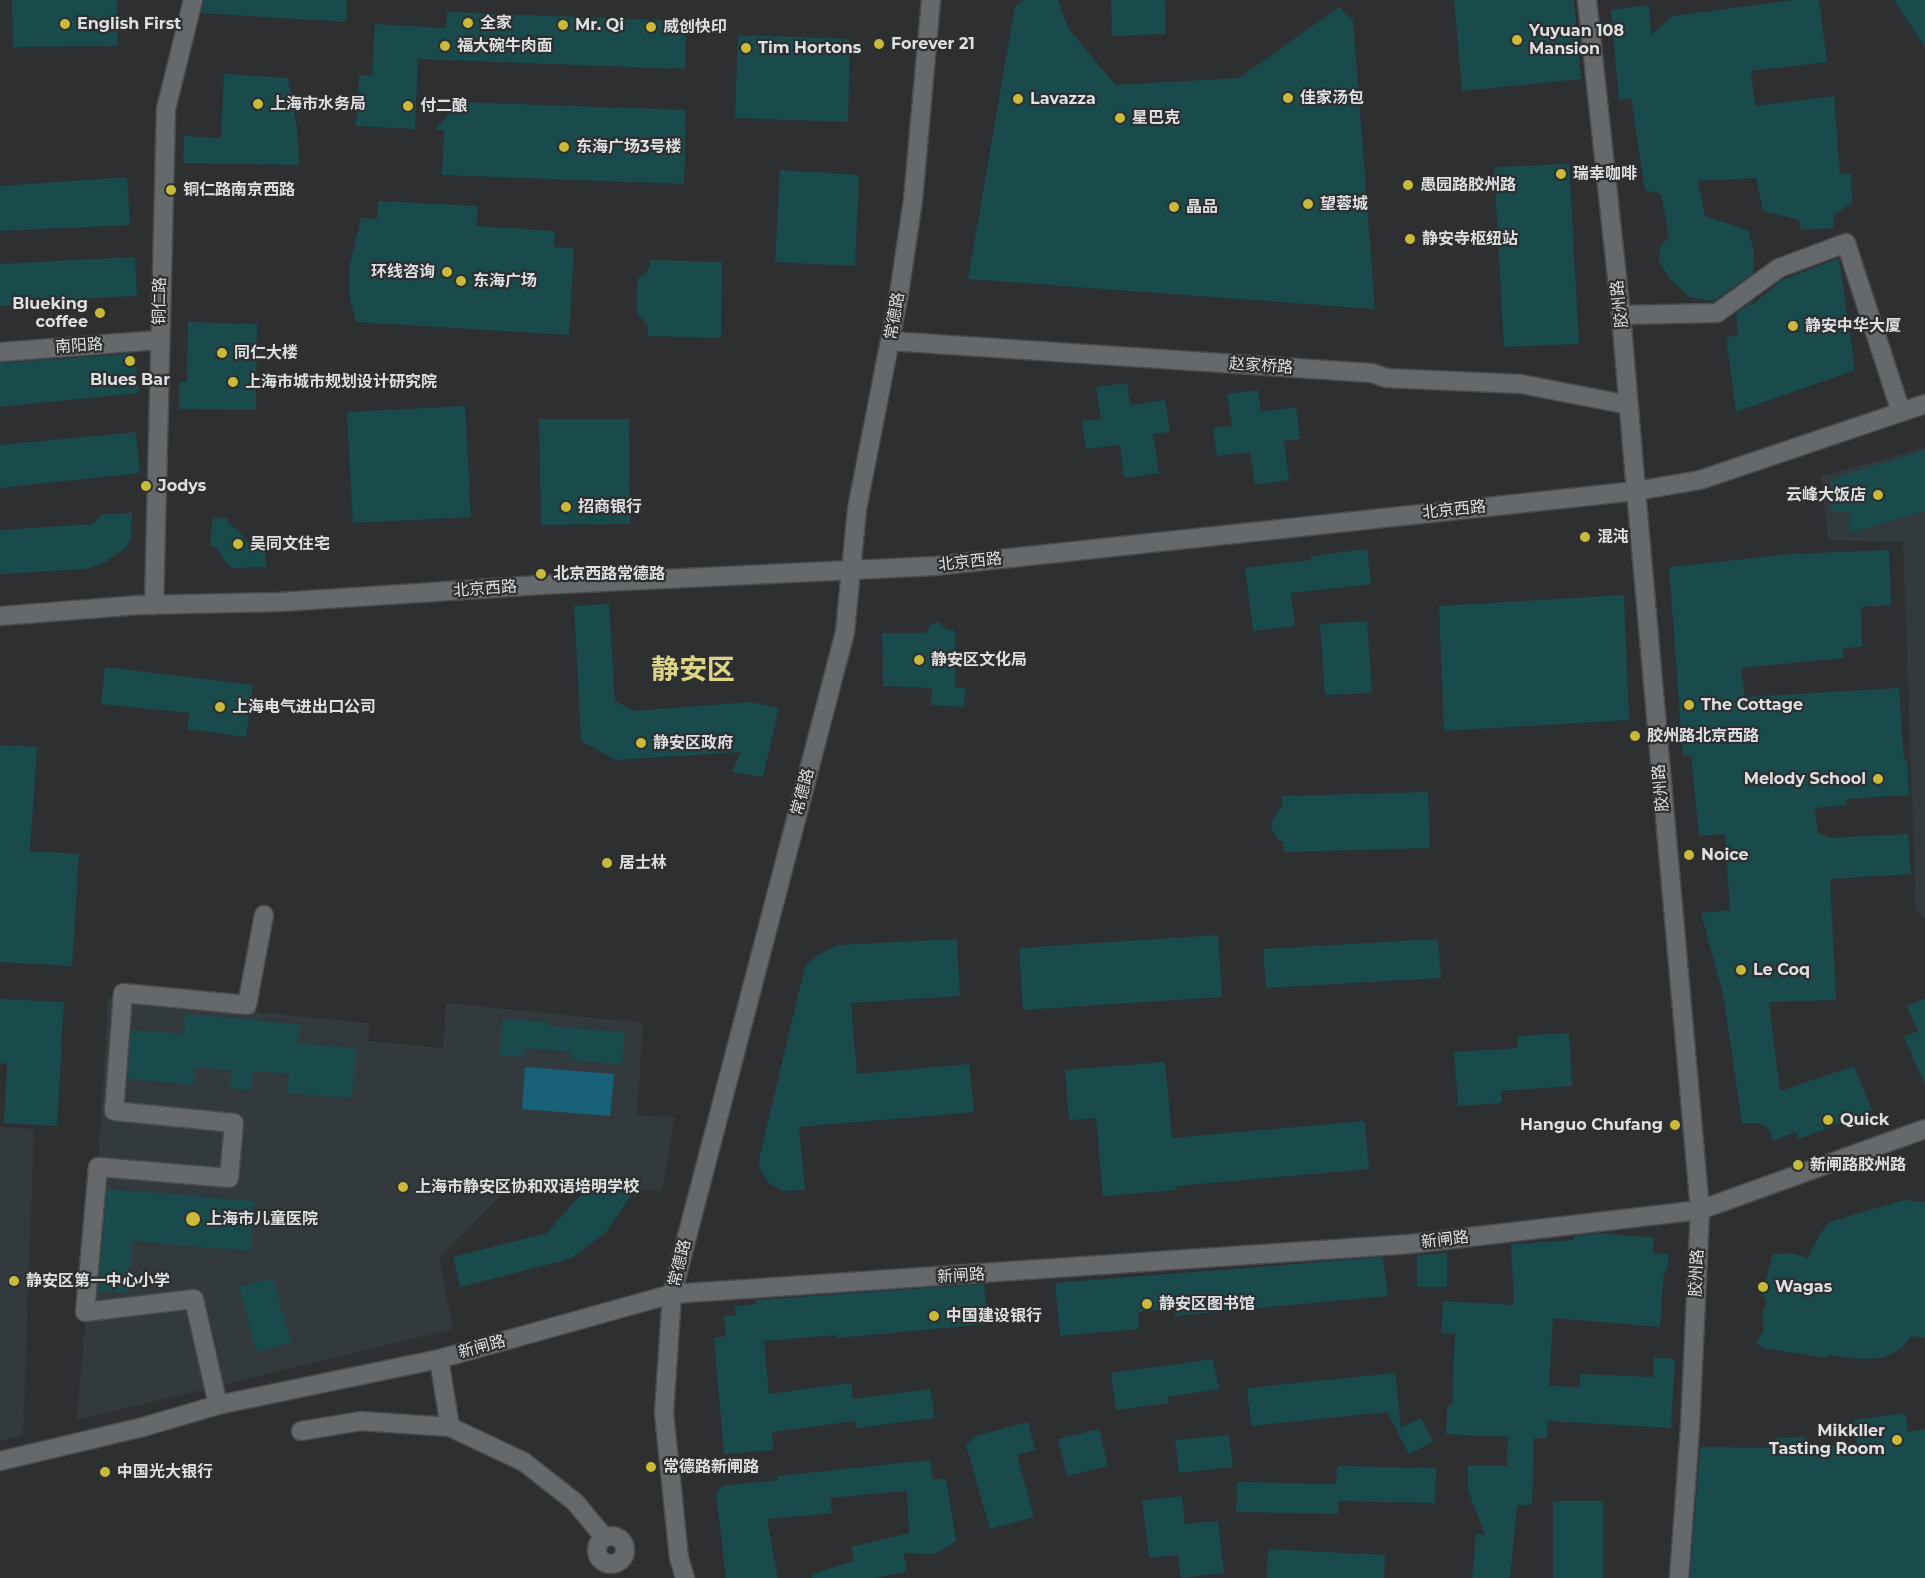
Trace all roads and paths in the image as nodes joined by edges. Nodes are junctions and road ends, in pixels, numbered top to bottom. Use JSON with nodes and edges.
{"nodes":[{"id":1,"x":193,"y":0,"type":"edge"},
{"id":2,"x":931,"y":0,"type":"edge"},
{"id":3,"x":1587,"y":0,"type":"edge"},
{"id":4,"x":1621,"y":315,"type":"junction"},
{"id":5,"x":159,"y":340,"type":"junction"},
{"id":6,"x":890,"y":341,"type":"junction"},
{"id":7,"x":0,"y":352,"type":"edge"},
{"id":8,"x":1925,"y":404,"type":"edge"},
{"id":9,"x":1629,"y":405,"type":"junction"},
{"id":10,"x":1901,"y":412,"type":"junction"},
{"id":11,"x":1636,"y":491,"type":"junction"},
{"id":12,"x":851,"y":571,"type":"junction"},
{"id":13,"x":154,"y":605,"type":"junction"},
{"id":14,"x":0,"y":616,"type":"edge"},
{"id":15,"x":264,"y":915,"type":"dead end"},
{"id":16,"x":1925,"y":1129,"type":"edge"},
{"id":17,"x":1700,"y":1210,"type":"junction"},
{"id":18,"x":672,"y":1294,"type":"junction"},
{"id":19,"x":439,"y":1359,"type":"junction"},
{"id":20,"x":218,"y":1405,"type":"junction"},
{"id":21,"x":450,"y":1427,"type":"junction"},
{"id":22,"x":301,"y":1431,"type":"dead end"},
{"id":23,"x":0,"y":1461,"type":"edge"},
{"id":24,"x":604,"y":1537,"type":"dead end"},
{"id":25,"x":685,"y":1578,"type":"edge"},
{"id":26,"x":1678,"y":1578,"type":"edge"}],
"edges":[{"from":1,"to":5,"type":"main road","name":"铜仁路"},
{"from":2,"to":6,"type":"main road","name":"常德路"},
{"from":3,"to":4,"type":"main road","name":"胶州路"},
{"from":4,"to":9,"type":"main road","name":"胶州路"},
{"from":4,"to":10,"type":"main road"},
{"from":5,"to":7,"type":"main road","name":"南阳路"},
{"from":5,"to":13,"type":"main road","name":"铜仁路"},
{"from":6,"to":9,"type":"main road","name":"赵家桥路"},
{"from":6,"to":12,"type":"main road","name":"常德路"},
{"from":8,"to":10,"type":"main road","name":"北京西路"},
{"from":9,"to":11,"type":"main road","name":"胶州路"},
{"from":10,"to":11,"type":"main road","name":"北京西路"},
{"from":11,"to":12,"type":"main road","name":"北京西路"},
{"from":11,"to":17,"type":"main road","name":"胶州路"},
{"from":12,"to":13,"type":"main road","name":"北京西路"},
{"from":12,"to":18,"type":"main road","name":"常德路"},
{"from":13,"to":14,"type":"main road","name":"北京西路"},
{"from":15,"to":20,"type":"main road"},
{"from":16,"to":17,"type":"main road","name":"新闸路"},
{"from":17,"to":18,"type":"main road","name":"新闸路"},
{"from":17,"to":26,"type":"main road","name":"胶州路"},
{"from":18,"to":19,"type":"main road","name":"新闸路"},
{"from":18,"to":25,"type":"main road","name":"常德路"},
{"from":19,"to":20,"type":"main road","name":"新闸路"},
{"from":19,"to":21,"type":"main road"},
{"from":20,"to":23,"type":"main road","name":"新闸路"},
{"from":21,"to":22,"type":"main road"},
{"from":21,"to":24,"type":"main road"}]}
